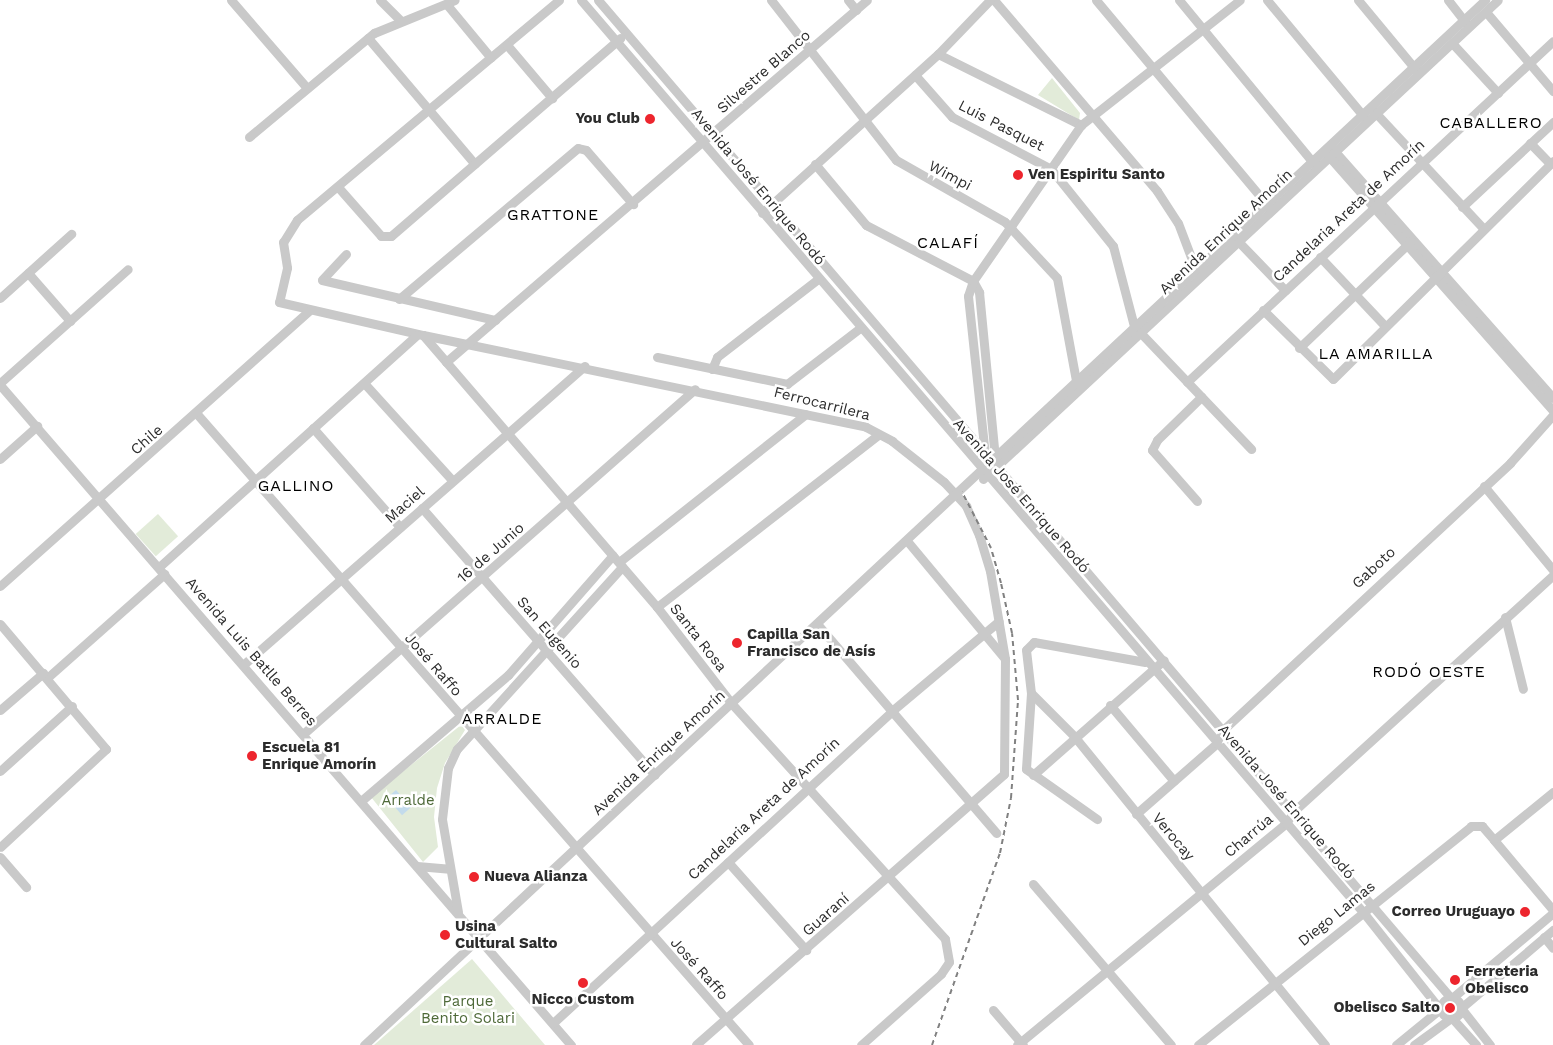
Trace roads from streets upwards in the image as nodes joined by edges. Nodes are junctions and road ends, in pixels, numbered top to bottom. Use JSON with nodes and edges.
{"nodes":[{"id":1,"x":231,"y":0,"type":"edge"},
{"id":2,"x":380,"y":0,"type":"edge"},
{"id":3,"x":559,"y":0,"type":"edge"},
{"id":4,"x":581,"y":0,"type":"edge"},
{"id":5,"x":598,"y":0,"type":"edge"},
{"id":6,"x":771,"y":0,"type":"edge"},
{"id":7,"x":848,"y":0,"type":"edge"},
{"id":8,"x":868,"y":0,"type":"edge"},
{"id":9,"x":992,"y":0,"type":"edge"},
{"id":10,"x":1096,"y":0,"type":"edge"},
{"id":11,"x":1179,"y":0,"type":"edge"},
{"id":12,"x":1240,"y":0,"type":"edge"},
{"id":13,"x":1267,"y":0,"type":"edge"},
{"id":14,"x":1358,"y":0,"type":"edge"},
{"id":15,"x":1448,"y":0,"type":"edge"},
{"id":16,"x":1486,"y":0,"type":"edge"},
{"id":17,"x":1498,"y":0,"type":"edge"},
{"id":18,"x":451,"y":3,"type":"edge"},
{"id":19,"x":856,"y":10,"type":"junction"},
{"id":20,"x":1486,"y":12,"type":"junction"},
{"id":21,"x":401,"y":21,"type":"junction"},
{"id":22,"x":1466,"y":23,"type":"junction"},
{"id":23,"x":1205,"y":31,"type":"junction"},
{"id":24,"x":626,"y":33,"type":"junction"},
{"id":25,"x":368,"y":38,"type":"junction"},
{"id":26,"x":1553,"y":41,"type":"edge"},
{"id":27,"x":616,"y":42,"type":"junction"},
{"id":28,"x":1452,"y":43,"type":"junction"},
{"id":29,"x":507,"y":45,"type":"junction"},
{"id":30,"x":811,"y":50,"type":"junction"},
{"id":31,"x":938,"y":54,"type":"junction"},
{"id":32,"x":492,"y":58,"type":"junction"},
{"id":33,"x":1529,"y":65,"type":"junction"},
{"id":34,"x":1153,"y":68,"type":"junction"},
{"id":35,"x":1416,"y":70,"type":"junction"},
{"id":36,"x":915,"y":75,"type":"junction"},
{"id":37,"x":307,"y":88,"type":"junction"},
{"id":38,"x":1553,"y":91,"type":"edge"},
{"id":39,"x":1498,"y":93,"type":"junction"},
{"id":40,"x":552,"y":98,"type":"junction"},
{"id":41,"x":1372,"y":110,"type":"junction"},
{"id":42,"x":430,"y":111,"type":"junction"},
{"id":43,"x":1093,"y":114,"type":"junction"},
{"id":44,"x":1364,"y":117,"type":"junction"},
{"id":45,"x":866,"y":119,"type":"junction"},
{"id":46,"x":1553,"y":122,"type":"edge"},
{"id":47,"x":1081,"y":126,"type":"junction"},
{"id":48,"x":713,"y":134,"type":"junction"},
{"id":49,"x":249,"y":138,"type":"dead end"},
{"id":50,"x":1530,"y":143,"type":"junction"},
{"id":51,"x":702,"y":144,"type":"junction"},
{"id":52,"x":1329,"y":150,"type":"junction"},
{"id":53,"x":1552,"y":162,"type":"edge"},
{"id":54,"x":1422,"y":163,"type":"junction"},
{"id":55,"x":475,"y":164,"type":"junction"},
{"id":56,"x":815,"y":164,"type":"junction"},
{"id":57,"x":1314,"y":164,"type":"junction"},
{"id":58,"x":1052,"y":170,"type":"junction"},
{"id":59,"x":338,"y":187,"type":"junction"},
{"id":60,"x":772,"y":203,"type":"junction"},
{"id":61,"x":633,"y":204,"type":"junction"},
{"id":62,"x":1377,"y":204,"type":"junction"},
{"id":63,"x":1269,"y":206,"type":"junction"},
{"id":64,"x":1462,"y":207,"type":"junction"},
{"id":65,"x":762,"y":213,"type":"junction"},
{"id":66,"x":1011,"y":227,"type":"junction"},
{"id":67,"x":1482,"y":228,"type":"junction"},
{"id":68,"x":71,"y":234,"type":"dead end"},
{"id":69,"x":1234,"y":238,"type":"junction"},
{"id":70,"x":1411,"y":241,"type":"junction"},
{"id":71,"x":346,"y":254,"type":"dead end"},
{"id":72,"x":1320,"y":257,"type":"junction"},
{"id":73,"x":128,"y":269,"type":"dead end"},
{"id":74,"x":1196,"y":272,"type":"junction"},
{"id":75,"x":1439,"y":272,"type":"junction"},
{"id":76,"x":28,"y":273,"type":"junction"},
{"id":77,"x":818,"y":279,"type":"junction"},
{"id":78,"x":973,"y":281,"type":"junction"},
{"id":79,"x":1285,"y":290,"type":"junction"},
{"id":80,"x":1354,"y":294,"type":"junction"},
{"id":81,"x":0,"y":298,"type":"edge"},
{"id":82,"x":400,"y":299,"type":"junction"},
{"id":83,"x":1263,"y":310,"type":"junction"},
{"id":84,"x":309,"y":311,"type":"junction"},
{"id":85,"x":495,"y":320,"type":"junction"},
{"id":86,"x":70,"y":321,"type":"junction"},
{"id":87,"x":1385,"y":326,"type":"junction"},
{"id":88,"x":860,"y":328,"type":"junction"},
{"id":89,"x":1136,"y":328,"type":"junction"},
{"id":90,"x":420,"y":335,"type":"junction"},
{"id":91,"x":471,"y":343,"type":"junction"},
{"id":92,"x":1299,"y":348,"type":"junction"},
{"id":93,"x":657,"y":357,"type":"dead end"},
{"id":94,"x":446,"y":362,"type":"junction"},
{"id":95,"x":585,"y":366,"type":"junction"},
{"id":96,"x":712,"y":369,"type":"junction"},
{"id":97,"x":1077,"y":382,"type":"junction"},
{"id":98,"x":1187,"y":382,"type":"junction"},
{"id":99,"x":364,"y":383,"type":"junction"},
{"id":100,"x":0,"y":384,"type":"edge"},
{"id":101,"x":695,"y":389,"type":"junction"},
{"id":102,"x":1201,"y":397,"type":"junction"},
{"id":103,"x":1553,"y":398,"type":"edge"},
{"id":104,"x":1553,"y":411,"type":"edge"},
{"id":105,"x":197,"y":414,"type":"junction"},
{"id":106,"x":806,"y":414,"type":"junction"},
{"id":107,"x":1553,"y":415,"type":"edge"},
{"id":108,"x":37,"y":426,"type":"junction"},
{"id":109,"x":314,"y":428,"type":"junction"},
{"id":110,"x":509,"y":432,"type":"junction"},
{"id":111,"x":880,"y":434,"type":"junction"},
{"id":112,"x":1251,"y":450,"type":"dead end"},
{"id":113,"x":0,"y":459,"type":"edge"},
{"id":114,"x":986,"y":460,"type":"junction"},
{"id":115,"x":997,"y":467,"type":"junction"},
{"id":116,"x":987,"y":478,"type":"junction"},
{"id":117,"x":254,"y":481,"type":"junction"},
{"id":118,"x":453,"y":481,"type":"junction"},
{"id":119,"x":973,"y":482,"type":"junction"},
{"id":120,"x":1484,"y":486,"type":"junction"},
{"id":121,"x":958,"y":496,"type":"junction"},
{"id":122,"x":100,"y":499,"type":"junction"},
{"id":123,"x":1197,"y":501,"type":"dead end"},
{"id":124,"x":569,"y":502,"type":"junction"},
{"id":125,"x":422,"y":508,"type":"junction"},
{"id":126,"x":400,"y":527,"type":"junction"},
{"id":127,"x":908,"y":542,"type":"junction"},
{"id":128,"x":618,"y":561,"type":"junction"},
{"id":129,"x":162,"y":570,"type":"junction"},
{"id":130,"x":1553,"y":570,"type":"edge"},
{"id":131,"x":1553,"y":575,"type":"edge"},
{"id":132,"x":484,"y":578,"type":"junction"},
{"id":133,"x":338,"y":580,"type":"junction"},
{"id":134,"x":0,"y":586,"type":"edge"},
{"id":135,"x":657,"y":607,"type":"junction"},
{"id":136,"x":1505,"y":617,"type":"junction"},
{"id":137,"x":999,"y":622,"type":"junction"},
{"id":138,"x":0,"y":624,"type":"edge"},
{"id":139,"x":818,"y":625,"type":"junction"},
{"id":140,"x":984,"y":635,"type":"junction"},
{"id":141,"x":538,"y":642,"type":"junction"},
{"id":142,"x":401,"y":649,"type":"junction"},
{"id":143,"x":544,"y":650,"type":"junction"},
{"id":144,"x":1005,"y":659,"type":"junction"},
{"id":145,"x":1164,"y":660,"type":"junction"},
{"id":146,"x":1145,"y":662,"type":"junction"},
{"id":147,"x":243,"y":665,"type":"junction"},
{"id":148,"x":1152,"y":670,"type":"junction"},
{"id":149,"x":45,"y":675,"type":"junction"},
{"id":150,"x":1523,"y":689,"type":"dead end"},
{"id":151,"x":1031,"y":693,"type":"junction"},
{"id":152,"x":732,"y":704,"type":"junction"},
{"id":153,"x":1110,"y":705,"type":"junction"},
{"id":154,"x":72,"y":706,"type":"junction"},
{"id":155,"x":0,"y":710,"type":"edge"},
{"id":156,"x":892,"y":710,"type":"junction"},
{"id":157,"x":461,"y":719,"type":"junction"},
{"id":158,"x":472,"y":728,"type":"junction"},
{"id":159,"x":1224,"y":729,"type":"junction"},
{"id":160,"x":303,"y":734,"type":"junction"},
{"id":161,"x":1074,"y":736,"type":"junction"},
{"id":162,"x":1217,"y":743,"type":"junction"},
{"id":163,"x":0,"y":770,"type":"edge"},
{"id":164,"x":1030,"y":772,"type":"junction"},
{"id":165,"x":655,"y":776,"type":"junction"},
{"id":166,"x":1174,"y":781,"type":"junction"},
{"id":167,"x":806,"y":788,"type":"junction"},
{"id":168,"x":1553,"y":792,"type":"edge"},
{"id":169,"x":361,"y":801,"type":"junction"},
{"id":170,"x":973,"y":805,"type":"junction"},
{"id":171,"x":1294,"y":811,"type":"junction"},
{"id":172,"x":1136,"y":814,"type":"junction"},
{"id":173,"x":1097,"y":819,"type":"dead end"},
{"id":174,"x":1286,"y":823,"type":"junction"},
{"id":175,"x":996,"y":832,"type":"dead end"},
{"id":176,"x":1494,"y":840,"type":"junction"},
{"id":177,"x":0,"y":847,"type":"edge"},
{"id":178,"x":574,"y":850,"type":"junction"},
{"id":179,"x":0,"y":857,"type":"edge"},
{"id":180,"x":728,"y":862,"type":"junction"},
{"id":181,"x":418,"y":866,"type":"junction"},
{"id":182,"x":450,"y":869,"type":"junction"},
{"id":183,"x":891,"y":877,"type":"junction"},
{"id":184,"x":1033,"y":884,"type":"dead end"},
{"id":185,"x":26,"y":887,"type":"dead end"},
{"id":186,"x":1202,"y":893,"type":"junction"},
{"id":187,"x":1373,"y":903,"type":"junction"},
{"id":188,"x":1363,"y":912,"type":"junction"},
{"id":189,"x":1553,"y":912,"type":"edge"},
{"id":190,"x":458,"y":913,"type":"junction"},
{"id":191,"x":1553,"y":930,"type":"edge"},
{"id":192,"x":649,"y":934,"type":"junction"},
{"id":193,"x":1544,"y":937,"type":"junction"},
{"id":194,"x":479,"y":939,"type":"junction"},
{"id":195,"x":1553,"y":948,"type":"edge"},
{"id":196,"x":806,"y":950,"type":"junction"},
{"id":197,"x":1105,"y":971,"type":"junction"},
{"id":198,"x":1275,"y":982,"type":"junction"},
{"id":199,"x":1451,"y":998,"type":"junction"},
{"id":200,"x":1461,"y":1008,"type":"junction"},
{"id":201,"x":1440,"y":1009,"type":"junction"},
{"id":202,"x":993,"y":1010,"type":"dead end"},
{"id":203,"x":1451,"y":1018,"type":"junction"},
{"id":204,"x":726,"y":1019,"type":"junction"},
{"id":205,"x":553,"y":1023,"type":"junction"},
{"id":206,"x":1020,"y":1044,"type":"edge"},
{"id":207,"x":364,"y":1045,"type":"edge"},
{"id":208,"x":571,"y":1045,"type":"edge"},
{"id":209,"x":696,"y":1045,"type":"edge"},
{"id":210,"x":749,"y":1045,"type":"edge"},
{"id":211,"x":861,"y":1045,"type":"edge"},
{"id":212,"x":1171,"y":1045,"type":"edge"},
{"id":213,"x":1198,"y":1045,"type":"edge"},
{"id":214,"x":1325,"y":1045,"type":"edge"},
{"id":215,"x":1396,"y":1045,"type":"edge"},
{"id":216,"x":1414,"y":1045,"type":"edge"},
{"id":217,"x":1476,"y":1045,"type":"edge"},
{"id":218,"x":1490,"y":1045,"type":"edge"}],
"edges":[{"from":1,"to":37,"type":"street"},
{"from":2,"to":21,"type":"street"},
{"from":3,"to":29,"type":"street"},
{"from":4,"to":27,"type":"street","name":"Avenida José Enrique Rodó"},
{"from":5,"to":24,"type":"street","name":"Avenida José Enrique Rodó"},
{"from":6,"to":30,"type":"street","name":"Wimpi"},
{"from":7,"to":19,"type":"street"},
{"from":8,"to":19,"type":"street","name":"Silvestre Blanco"},
{"from":9,"to":31,"type":"street"},
{"from":9,"to":43,"type":"street"},
{"from":10,"to":34,"type":"street"},
{"from":11,"to":23,"type":"street"},
{"from":12,"to":23,"type":"street"},
{"from":13,"to":44,"type":"street"},
{"from":14,"to":35,"type":"street"},
{"from":15,"to":22,"type":"street"},
{"from":16,"to":22,"type":"street","name":"Avenida Enrique Amorín"},
{"from":17,"to":20,"type":"street","name":"Avenida Enrique Amorín"},
{"from":18,"to":21,"type":"street"},
{"from":18,"to":32,"type":"street"},
{"from":19,"to":30,"type":"street","name":"Silvestre Blanco"},
{"from":20,"to":22,"type":"street","name":"Avenida Enrique Amorín"},
{"from":20,"to":33,"type":"street"},
{"from":21,"to":25,"type":"street"},
{"from":22,"to":28,"type":"street","name":"Avenida Enrique Amorín"},
{"from":22,"to":35,"type":"street","name":"Avenida Enrique Amorín"},
{"from":23,"to":34,"type":"street"},
{"from":23,"to":57,"type":"street"},
{"from":24,"to":27,"type":"street"},
{"from":24,"to":48,"type":"street","name":"Avenida José Enrique Rodó"},
{"from":25,"to":37,"type":"street"},
{"from":25,"to":42,"type":"street"},
{"from":26,"to":33,"type":"street","name":"Candelaria Areta de Amorín"},
{"from":27,"to":40,"type":"street"},
{"from":27,"to":51,"type":"street","name":"Avenida José Enrique Rodó"},
{"from":28,"to":35,"type":"street","name":"Avenida Enrique Amorín"},
{"from":28,"to":39,"type":"street"},
{"from":29,"to":32,"type":"street"},
{"from":29,"to":40,"type":"street"},
{"from":30,"to":45,"type":"street","name":"Wimpi"},
{"from":30,"to":48,"type":"street","name":"Silvestre Blanco"},
{"from":31,"to":36,"type":"street"},
{"from":31,"to":47,"type":"street"},
{"from":32,"to":42,"type":"street"},
{"from":33,"to":38,"type":"street"},
{"from":33,"to":39,"type":"street","name":"Candelaria Areta de Amorín"},
{"from":34,"to":43,"type":"street"},
{"from":34,"to":63,"type":"street"},
{"from":35,"to":41,"type":"street","name":"Avenida Enrique Amorín"},
{"from":36,"to":45,"type":"street"},
{"from":36,"to":58,"type":"street","name":"Luis Pasquet"},
{"from":37,"to":49,"type":"street"},
{"from":39,"to":54,"type":"street","name":"Candelaria Areta de Amorín"},
{"from":40,"to":55,"type":"street"},
{"from":41,"to":44,"type":"street","name":"Avenida Enrique Amorín"},
{"from":41,"to":54,"type":"street"},
{"from":42,"to":55,"type":"street"},
{"from":42,"to":59,"type":"street"},
{"from":43,"to":47,"type":"street"},
{"from":43,"to":74,"type":"street"},
{"from":44,"to":52,"type":"street","name":"Avenida Enrique Amorín"},
{"from":45,"to":56,"type":"street"},
{"from":45,"to":66,"type":"street","name":"Wimpi"},
{"from":46,"to":50,"type":"street"},
{"from":47,"to":58,"type":"street"},
{"from":48,"to":51,"type":"street","name":"Silvestre Blanco"},
{"from":48,"to":60,"type":"street","name":"Avenida José Enrique Rodó"},
{"from":50,"to":53,"type":"street"},
{"from":50,"to":64,"type":"street"},
{"from":51,"to":61,"type":"street","name":"Silvestre Blanco"},
{"from":51,"to":65,"type":"street","name":"Avenida José Enrique Rodó"},
{"from":52,"to":57,"type":"street","name":"Avenida Enrique Amorín"},
{"from":52,"to":62,"type":"street"},
{"from":53,"to":67,"type":"street"},
{"from":54,"to":62,"type":"street","name":"Candelaria Areta de Amorín"},
{"from":54,"to":64,"type":"street"},
{"from":55,"to":59,"type":"street"},
{"from":56,"to":60,"type":"street"},
{"from":56,"to":78,"type":"street"},
{"from":57,"to":63,"type":"street","name":"Avenida Enrique Amorín"},
{"from":58,"to":66,"type":"street"},
{"from":58,"to":89,"type":"street","name":"Luis Pasquet"},
{"from":59,"to":84,"type":"street","name":"Ferrocarrilera"},
{"from":60,"to":65,"type":"street"},
{"from":60,"to":114,"type":"street","name":"Avenida José Enrique Rodó"},
{"from":61,"to":82,"type":"street"},
{"from":61,"to":85,"type":"street","name":"Silvestre Blanco"},
{"from":62,"to":70,"type":"street"},
{"from":62,"to":72,"type":"street","name":"Candelaria Areta de Amorín"},
{"from":63,"to":69,"type":"street","name":"Avenida Enrique Amorín"},
{"from":64,"to":67,"type":"street"},
{"from":65,"to":77,"type":"street","name":"Avenida José Enrique Rodó"},
{"from":66,"to":78,"type":"street"},
{"from":66,"to":97,"type":"street","name":"Wimpi"},
{"from":67,"to":75,"type":"street"},
{"from":68,"to":76,"type":"street"},
{"from":69,"to":74,"type":"street","name":"Avenida Enrique Amorín"},
{"from":69,"to":79,"type":"street"},
{"from":70,"to":75,"type":"street"},
{"from":70,"to":80,"type":"street"},
{"from":71,"to":82,"type":"street"},
{"from":72,"to":79,"type":"street","name":"Candelaria Areta de Amorín"},
{"from":72,"to":80,"type":"street"},
{"from":73,"to":86,"type":"street"},
{"from":74,"to":89,"type":"street","name":"Avenida Enrique Amorín"},
{"from":75,"to":87,"type":"street"},
{"from":75,"to":103,"type":"street"},
{"from":75,"to":104,"type":"street"},
{"from":76,"to":81,"type":"street"},
{"from":76,"to":86,"type":"street"},
{"from":77,"to":88,"type":"street","name":"Avenida José Enrique Rodó"},
{"from":77,"to":96,"type":"street"},
{"from":78,"to":114,"type":"street"},
{"from":79,"to":83,"type":"street","name":"Candelaria Areta de Amorín"},
{"from":80,"to":87,"type":"street"},
{"from":80,"to":92,"type":"street"},
{"from":82,"to":85,"type":"street"},
{"from":83,"to":92,"type":"street"},
{"from":83,"to":98,"type":"street","name":"Candelaria Areta de Amorín"},
{"from":84,"to":90,"type":"street","name":"Ferrocarrilera"},
{"from":84,"to":105,"type":"street","name":"Chile"},
{"from":85,"to":91,"type":"street","name":"Silvestre Blanco"},
{"from":86,"to":100,"type":"street"},
{"from":87,"to":92,"type":"street"},
{"from":88,"to":96,"type":"street"},
{"from":88,"to":114,"type":"street","name":"Avenida José Enrique Rodó"},
{"from":89,"to":97,"type":"street","name":"Avenida Enrique Amorín"},
{"from":89,"to":98,"type":"street"},
{"from":90,"to":91,"type":"street","name":"Ferrocarrilera"},
{"from":90,"to":94,"type":"street","name":"Santa Rosa"},
{"from":90,"to":99,"type":"street"},
{"from":91,"to":94,"type":"street","name":"Silvestre Blanco"},
{"from":91,"to":95,"type":"street","name":"Ferrocarrilera"},
{"from":93,"to":96,"type":"street"},
{"from":94,"to":110,"type":"street","name":"Santa Rosa"},
{"from":95,"to":101,"type":"street","name":"Ferrocarrilera"},
{"from":95,"to":110,"type":"street","name":"Maciel"},
{"from":97,"to":114,"type":"street","name":"Avenida Enrique Amorín"},
{"from":97,"to":115,"type":"street","name":"Avenida Enrique Amorín"},
{"from":98,"to":102,"type":"street"},
{"from":99,"to":109,"type":"street"},
{"from":99,"to":118,"type":"street"},
{"from":100,"to":108,"type":"street","name":"Avenida Luis Batlle Berres"},
{"from":101,"to":106,"type":"street","name":"Ferrocarrilera"},
{"from":101,"to":124,"type":"street","name":"16 de Junio"},
{"from":102,"to":112,"type":"street"},
{"from":102,"to":123,"type":"street"},
{"from":105,"to":117,"type":"street","name":"José Raffo"},
{"from":105,"to":122,"type":"street","name":"Chile"},
{"from":106,"to":111,"type":"street","name":"Ferrocarrilera"},
{"from":106,"to":128,"type":"street"},
{"from":107,"to":120,"type":"street","name":"Gaboto"},
{"from":108,"to":113,"type":"street"},
{"from":108,"to":122,"type":"street","name":"Avenida Luis Batlle Berres"},
{"from":109,"to":117,"type":"street"},
{"from":109,"to":126,"type":"street"},
{"from":110,"to":118,"type":"street","name":"Maciel"},
{"from":110,"to":124,"type":"street","name":"Santa Rosa"},
{"from":111,"to":121,"type":"street","name":"Ferrocarrilera"},
{"from":111,"to":135,"type":"street"},
{"from":114,"to":115,"type":"street"},
{"from":114,"to":116,"type":"street","name":"Avenida José Enrique Rodó"},
{"from":114,"to":119,"type":"street","name":"Avenida Enrique Amorín"},
{"from":115,"to":116,"type":"street","name":"Avenida Enrique Amorín"},
{"from":115,"to":145,"type":"street","name":"Avenida José Enrique Rodó"},
{"from":116,"to":119,"type":"street","name":"Avenida Enrique Amorín"},
{"from":116,"to":146,"type":"street","name":"Avenida José Enrique Rodó"},
{"from":117,"to":129,"type":"street"},
{"from":117,"to":133,"type":"street","name":"José Raffo"},
{"from":118,"to":125,"type":"street","name":"Maciel"},
{"from":119,"to":121,"type":"street","name":"Avenida Enrique Amorín"},
{"from":120,"to":130,"type":"street"},
{"from":120,"to":159,"type":"street","name":"Gaboto"},
{"from":121,"to":127,"type":"street","name":"Avenida Enrique Amorín"},
{"from":121,"to":137,"type":"street","name":"Ferrocarrilera"},
{"from":122,"to":129,"type":"street","name":"Avenida Luis Batlle Berres"},
{"from":122,"to":134,"type":"street","name":"Chile"},
{"from":124,"to":128,"type":"street","name":"Santa Rosa"},
{"from":124,"to":132,"type":"street","name":"16 de Junio"},
{"from":125,"to":126,"type":"street","name":"Maciel"},
{"from":125,"to":132,"type":"street","name":"San Eugenio"},
{"from":126,"to":133,"type":"street","name":"Maciel"},
{"from":127,"to":139,"type":"street","name":"Avenida Enrique Amorín"},
{"from":127,"to":140,"type":"street"},
{"from":128,"to":135,"type":"street","name":"Santa Rosa"},
{"from":128,"to":141,"type":"street"},
{"from":128,"to":143,"type":"street"},
{"from":129,"to":147,"type":"street","name":"Avenida Luis Batlle Berres"},
{"from":129,"to":149,"type":"street"},
{"from":131,"to":136,"type":"street","name":"Charrúa"},
{"from":132,"to":141,"type":"street","name":"San Eugenio"},
{"from":132,"to":142,"type":"street","name":"16 de Junio"},
{"from":133,"to":142,"type":"street","name":"José Raffo"},
{"from":133,"to":147,"type":"street","name":"Maciel"},
{"from":135,"to":152,"type":"street","name":"Santa Rosa"},
{"from":136,"to":150,"type":"street"},
{"from":136,"to":171,"type":"street","name":"Charrúa"},
{"from":137,"to":140,"type":"street","name":"Candelaria Areta de Amorín"},
{"from":137,"to":144,"type":"street","name":"Ferrocarrilera"},
{"from":138,"to":149,"type":"street"},
{"from":139,"to":152,"type":"street","name":"Avenida Enrique Amorín"},
{"from":139,"to":156,"type":"street"},
{"from":140,"to":144,"type":"street"},
{"from":140,"to":156,"type":"street","name":"Candelaria Areta de Amorín"},
{"from":141,"to":143,"type":"street","name":"San Eugenio"},
{"from":141,"to":157,"type":"street"},
{"from":142,"to":157,"type":"street","name":"José Raffo"},
{"from":142,"to":160,"type":"street","name":"16 de Junio"},
{"from":143,"to":158,"type":"street"},
{"from":143,"to":165,"type":"street","name":"San Eugenio"},
{"from":144,"to":170,"type":"street","name":"Ferrocarrilera"},
{"from":145,"to":148,"type":"street"},
{"from":145,"to":159,"type":"street","name":"Avenida José Enrique Rodó"},
{"from":146,"to":148,"type":"street","name":"Avenida José Enrique Rodó"},
{"from":146,"to":151,"type":"street"},
{"from":147,"to":160,"type":"street","name":"Avenida Luis Batlle Berres"},
{"from":148,"to":153,"type":"street"},
{"from":148,"to":162,"type":"street","name":"Avenida José Enrique Rodó"},
{"from":149,"to":154,"type":"street"},
{"from":149,"to":155,"type":"street"},
{"from":151,"to":161,"type":"street","name":"Verocay"},
{"from":151,"to":164,"type":"street"},
{"from":152,"to":165,"type":"street","name":"Avenida Enrique Amorín"},
{"from":152,"to":167,"type":"street","name":"Santa Rosa"},
{"from":153,"to":161,"type":"street"},
{"from":153,"to":166,"type":"street"},
{"from":154,"to":163,"type":"street"},
{"from":154,"to":177,"type":"street"},
{"from":156,"to":167,"type":"street","name":"Candelaria Areta de Amorín"},
{"from":156,"to":170,"type":"street"},
{"from":157,"to":158,"type":"street","name":"José Raffo"},
{"from":157,"to":169,"type":"street"},
{"from":158,"to":178,"type":"street","name":"José Raffo"},
{"from":158,"to":182,"type":"street"},
{"from":159,"to":162,"type":"street","name":"Gaboto"},
{"from":159,"to":171,"type":"street","name":"Avenida José Enrique Rodó"},
{"from":160,"to":169,"type":"street","name":"Avenida Luis Batlle Berres"},
{"from":161,"to":164,"type":"street"},
{"from":161,"to":172,"type":"street","name":"Verocay"},
{"from":162,"to":166,"type":"street"},
{"from":162,"to":174,"type":"street","name":"Avenida José Enrique Rodó"},
{"from":164,"to":173,"type":"street"},
{"from":165,"to":178,"type":"street","name":"Avenida Enrique Amorín"},
{"from":166,"to":172,"type":"street"},
{"from":167,"to":180,"type":"street","name":"Candelaria Areta de Amorín"},
{"from":167,"to":183,"type":"street","name":"Santa Rosa"},
{"from":168,"to":176,"type":"street"},
{"from":169,"to":181,"type":"street","name":"Avenida Luis Batlle Berres"},
{"from":170,"to":175,"type":"street"},
{"from":170,"to":183,"type":"street","name":"Guaraní"},
{"from":171,"to":174,"type":"street","name":"Charrúa"},
{"from":171,"to":187,"type":"street","name":"Avenida José Enrique Rodó"},
{"from":172,"to":186,"type":"street","name":"Verocay"},
{"from":174,"to":186,"type":"street","name":"Charrúa"},
{"from":174,"to":188,"type":"street","name":"Avenida José Enrique Rodó"},
{"from":176,"to":187,"type":"street","name":"Diego Lamas"},
{"from":176,"to":189,"type":"street"},
{"from":178,"to":192,"type":"street","name":"José Raffo"},
{"from":178,"to":194,"type":"street","name":"Avenida Enrique Amorín"},
{"from":179,"to":185,"type":"street"},
{"from":180,"to":192,"type":"street","name":"Candelaria Areta de Amorín"},
{"from":180,"to":196,"type":"street"},
{"from":181,"to":182,"type":"street"},
{"from":181,"to":190,"type":"street","name":"Avenida Luis Batlle Berres"},
{"from":182,"to":190,"type":"street"},
{"from":183,"to":196,"type":"street","name":"Guaraní"},
{"from":183,"to":211,"type":"street","name":"Santa Rosa"},
{"from":184,"to":197,"type":"street"},
{"from":186,"to":197,"type":"street","name":"Charrúa"},
{"from":186,"to":198,"type":"street","name":"Verocay"},
{"from":187,"to":188,"type":"street","name":"Diego Lamas"},
{"from":187,"to":199,"type":"street","name":"Avenida José Enrique Rodó"},
{"from":188,"to":198,"type":"street","name":"Diego Lamas"},
{"from":188,"to":201,"type":"street","name":"Avenida José Enrique Rodó"},
{"from":189,"to":199,"type":"street"},
{"from":190,"to":194,"type":"street","name":"Avenida Luis Batlle Berres"},
{"from":191,"to":193,"type":"street"},
{"from":192,"to":204,"type":"street","name":"José Raffo"},
{"from":192,"to":205,"type":"street","name":"Candelaria Areta de Amorín"},
{"from":193,"to":195,"type":"street"},
{"from":193,"to":200,"type":"street"},
{"from":194,"to":205,"type":"street","name":"Avenida Luis Batlle Berres"},
{"from":194,"to":207,"type":"street","name":"Avenida Enrique Amorín"},
{"from":196,"to":204,"type":"street","name":"Guaraní"},
{"from":197,"to":206,"type":"street","name":"Charrúa"},
{"from":197,"to":212,"type":"street"},
{"from":198,"to":213,"type":"street","name":"Diego Lamas"},
{"from":198,"to":214,"type":"street","name":"Verocay"},
{"from":199,"to":200,"type":"street","name":"Avenida José Enrique Rodó"},
{"from":199,"to":201,"type":"street"},
{"from":200,"to":203,"type":"street"},
{"from":200,"to":218,"type":"street","name":"Avenida José Enrique Rodó"},
{"from":201,"to":203,"type":"street","name":"Avenida José Enrique Rodó"},
{"from":201,"to":215,"type":"street"},
{"from":202,"to":206,"type":"street"},
{"from":203,"to":216,"type":"street"},
{"from":203,"to":217,"type":"street","name":"Avenida José Enrique Rodó"},
{"from":204,"to":209,"type":"street","name":"Guaraní"},
{"from":204,"to":210,"type":"street","name":"José Raffo"},
{"from":205,"to":208,"type":"street","name":"Avenida Luis Batlle Berres"}]}
